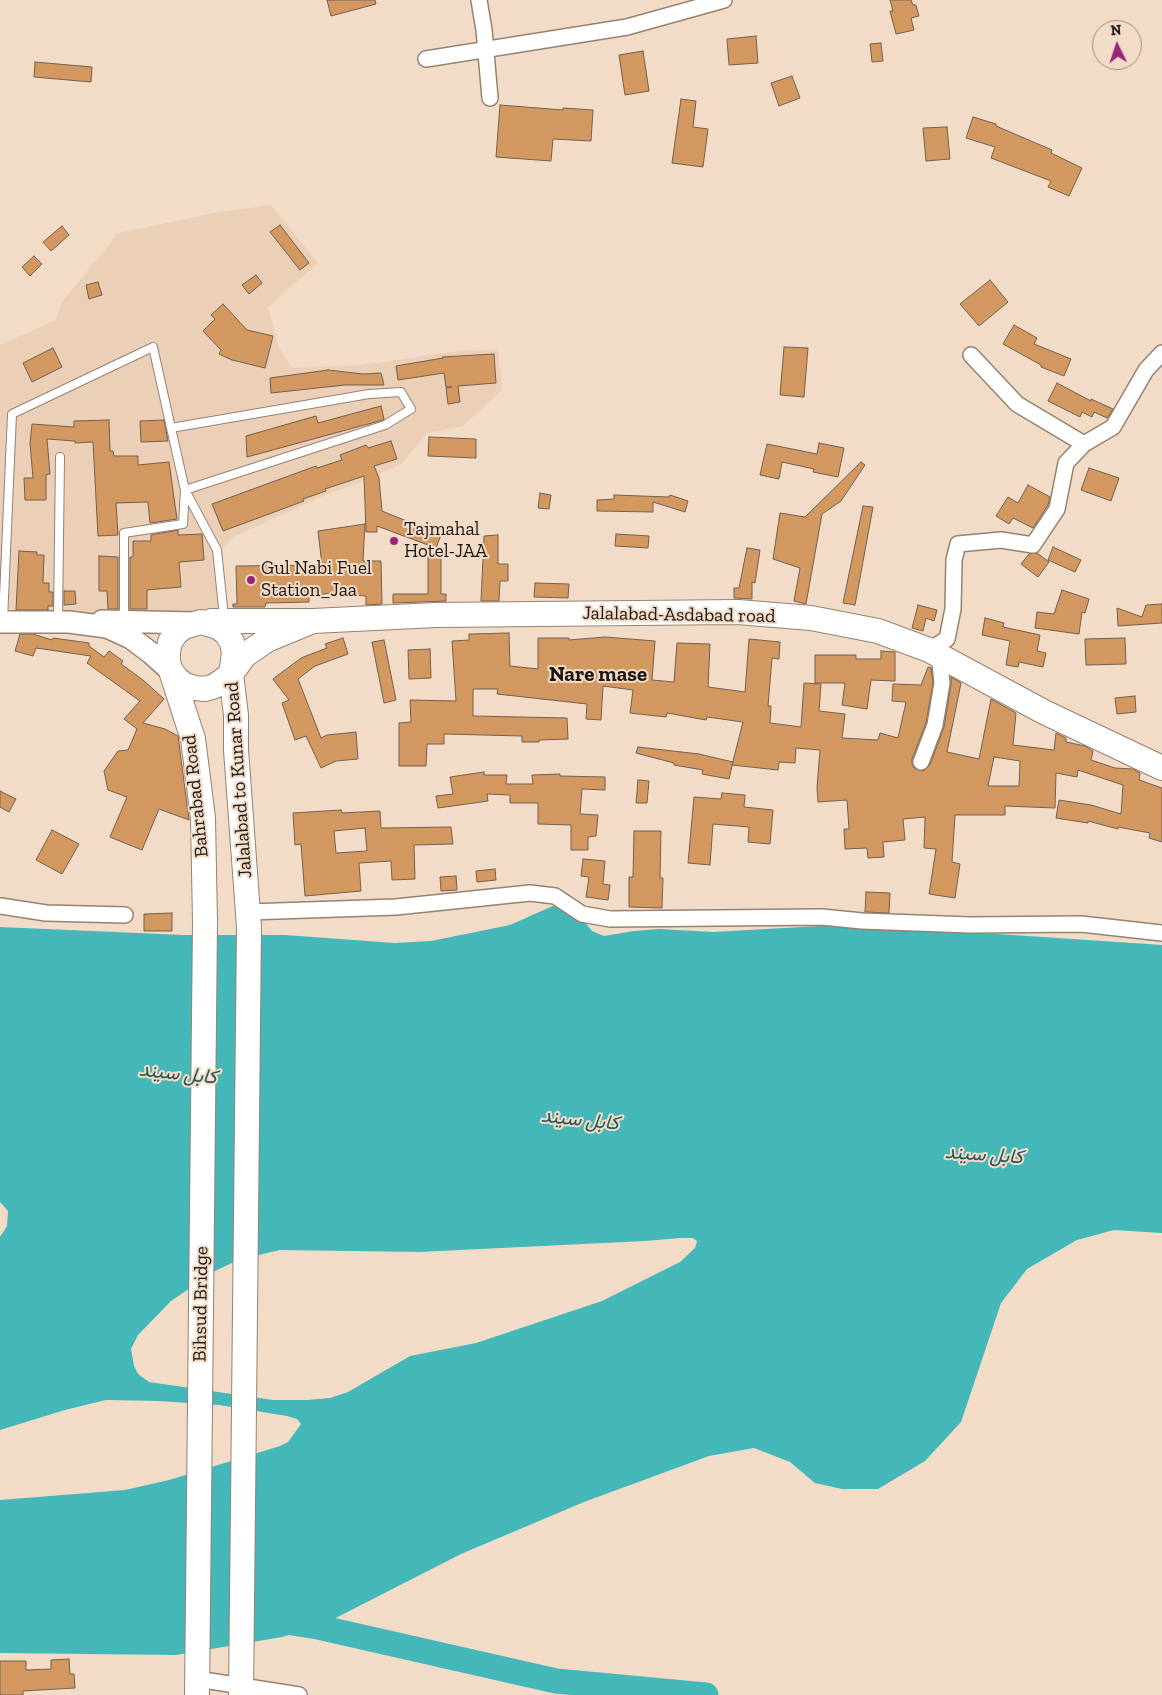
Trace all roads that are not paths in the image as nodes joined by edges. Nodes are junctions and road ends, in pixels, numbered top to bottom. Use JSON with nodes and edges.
{"nodes":[{"id":1,"x":479,"y":0,"type":"edge"},
{"id":2,"x":724,"y":0,"type":"edge"},
{"id":3,"x":486,"y":50,"type":"junction"},
{"id":4,"x":426,"y":59,"type":"dead end"},
{"id":5,"x":490,"y":98,"type":"dead end"},
{"id":6,"x":1162,"y":353,"type":"edge"},
{"id":7,"x":971,"y":355,"type":"dead end"},
{"id":8,"x":171,"y":428,"type":"junction"},
{"id":9,"x":1084,"y":444,"type":"junction"},
{"id":10,"x":60,"y":458,"type":"dead end"},
{"id":11,"x":185,"y":490,"type":"junction"},
{"id":12,"x":124,"y":621,"type":"junction"},
{"id":13,"x":313,"y":621,"type":"junction"},
{"id":14,"x":2,"y":622,"type":"edge"},
{"id":15,"x":63,"y":622,"type":"junction"},
{"id":16,"x":209,"y":622,"type":"junction"},
{"id":17,"x":934,"y":652,"type":"junction"},
{"id":18,"x":171,"y":671,"type":"junction"},
{"id":19,"x":231,"y":674,"type":"junction"},
{"id":20,"x":922,"y":762,"type":"dead end"},
{"id":21,"x":1162,"y":768,"type":"edge"},
{"id":22,"x":0,"y":906,"type":"edge"},
{"id":23,"x":125,"y":915,"type":"dead end"},
{"id":24,"x":249,"y":919,"type":"junction"},
{"id":25,"x":204,"y":929,"type":"joint"},
{"id":26,"x":1162,"y":933,"type":"edge"},
{"id":27,"x":197,"y":1687,"type":"edge"},
{"id":28,"x":241,"y":1690,"type":"edge"},
{"id":29,"x":299,"y":1695,"type":"edge"}],
"edges":[{"from":1,"to":3,"type":"street"},
{"from":2,"to":3,"type":"street"},
{"from":3,"to":4,"type":"street"},
{"from":3,"to":5,"type":"street"},
{"from":6,"to":9,"type":"street"},
{"from":7,"to":9,"type":"street"},
{"from":8,"to":11,"type":"lane"},
{"from":8,"to":11,"type":"lane"},
{"from":8,"to":14,"type":"lane"},
{"from":9,"to":17,"type":"street"},
{"from":10,"to":15,"type":"lane"},
{"from":11,"to":12,"type":"lane"},
{"from":11,"to":16,"type":"lane"},
{"from":12,"to":15,"type":"main road"},
{"from":12,"to":16,"type":"main road"},
{"from":13,"to":16,"type":"main road","name":"Jalalabad-Asdabad road"},
{"from":13,"to":17,"type":"main road","name":"Jalalabad-Asdabad road"},
{"from":13,"to":19,"type":"main road","name":"Jalalabad to Kunar Road"},
{"from":14,"to":15,"type":"main road","name":"Bahrabad Road"},
{"from":15,"to":18,"type":"main road","name":"Bahrabad Road"},
{"from":16,"to":18,"type":"main road"},
{"from":16,"to":19,"type":"main road"},
{"from":17,"to":20,"type":"street"},
{"from":17,"to":21,"type":"main road","name":"Jalalabad-Asdabad road"},
{"from":18,"to":19,"type":"main road"},
{"from":18,"to":25,"type":"main road","name":"Bahrabad Road"},
{"from":19,"to":24,"type":"main road","name":"Jalalabad to Kunar Road"},
{"from":22,"to":23,"type":"street"},
{"from":24,"to":26,"type":"street"},
{"from":24,"to":28,"type":"main road","name":"Jalalabad to Kunar Road"},
{"from":25,"to":27,"type":"main road","name":"Bihsud Bridge"},
{"from":27,"to":28,"type":"street"},
{"from":28,"to":29,"type":"street"}]}
